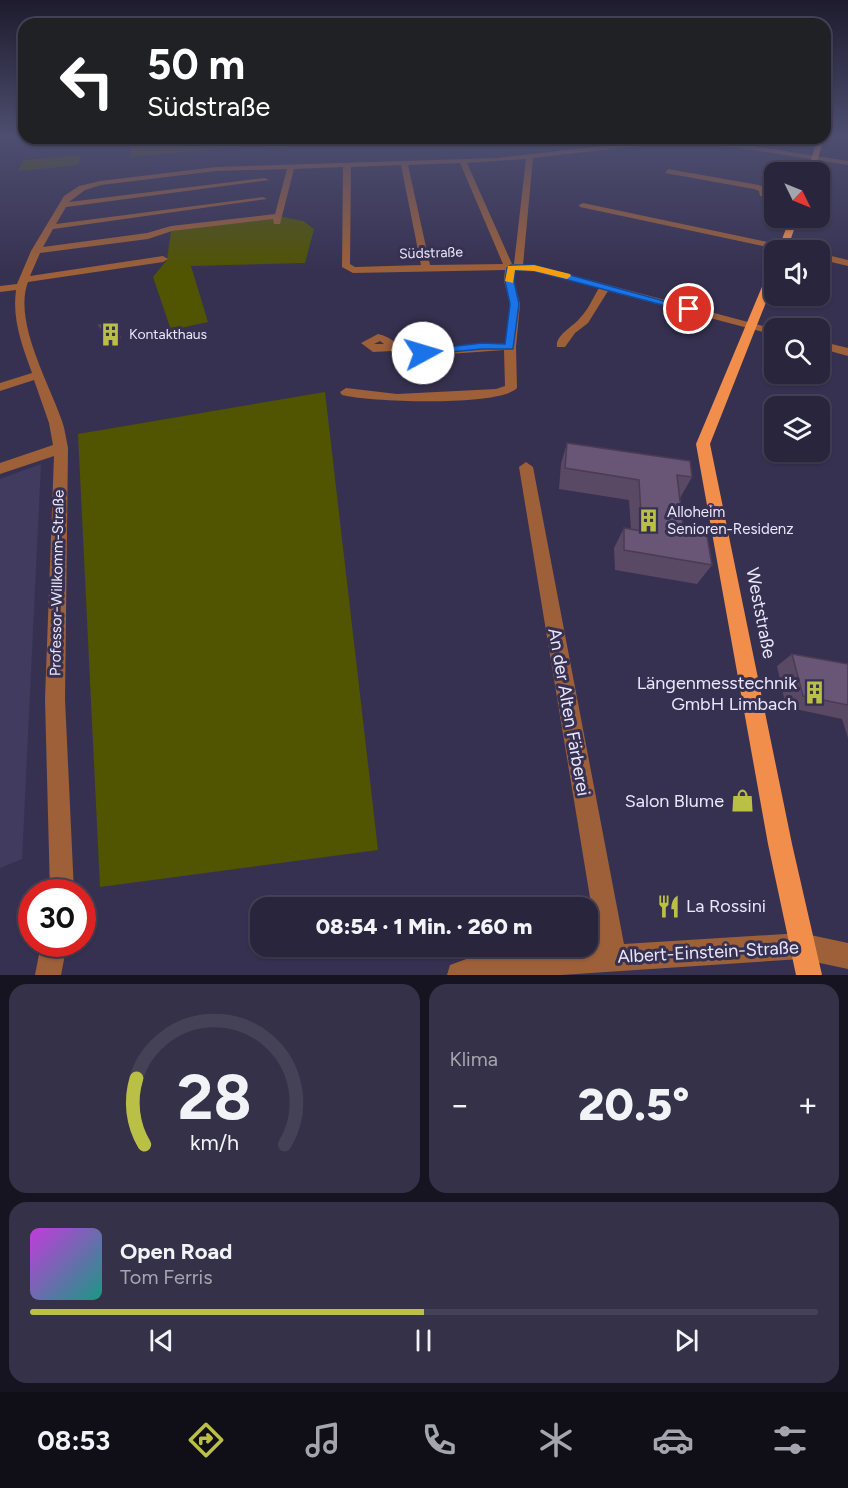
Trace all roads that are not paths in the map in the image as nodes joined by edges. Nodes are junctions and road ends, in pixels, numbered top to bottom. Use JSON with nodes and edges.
{"nodes":[{"id":1,"x":127,"y":180,"type":"edge"},
{"id":2,"x":261,"y":180,"type":"edge"},
{"id":3,"x":286,"y":180,"type":"edge"},
{"id":4,"x":347,"y":180,"type":"edge"},
{"id":5,"x":407,"y":180,"type":"edge"},
{"id":6,"x":472,"y":180,"type":"edge"},
{"id":7,"x":526,"y":180,"type":"edge"},
{"id":8,"x":720,"y":180,"type":"edge"},
{"id":9,"x":764,"y":194,"type":"edge"},
{"id":10,"x":263,"y":198,"type":"dead end"},
{"id":11,"x":64,"y":205,"type":"junction"},
{"id":12,"x":583,"y":205,"type":"dead end"},
{"id":13,"x":50,"y":227,"type":"junction"},
{"id":14,"x":764,"y":245,"type":"edge"},
{"id":15,"x":36,"y":251,"type":"junction"},
{"id":16,"x":163,"y":259,"type":"dead end"},
{"id":17,"x":830,"y":259,"type":"edge"},
{"id":18,"x":848,"y":263,"type":"edge"},
{"id":19,"x":426,"y":268,"type":"junction"},
{"id":20,"x":513,"y":268,"type":"junction"},
{"id":21,"x":22,"y":283,"type":"junction"},
{"id":22,"x":605,"y":287,"type":"junction"},
{"id":23,"x":0,"y":289,"type":"edge"},
{"id":24,"x":764,"y":294,"type":"edge"},
{"id":25,"x":751,"y":326,"type":"junction"},
{"id":26,"x":764,"y":329,"type":"edge"},
{"id":27,"x":561,"y":345,"type":"dead end"},
{"id":28,"x":393,"y":347,"type":"dead end"},
{"id":29,"x":510,"y":347,"type":"junction"},
{"id":30,"x":830,"y":347,"type":"edge"},
{"id":31,"x":848,"y":352,"type":"edge"},
{"id":32,"x":38,"y":375,"type":"junction"},
{"id":33,"x":0,"y":387,"type":"edge"},
{"id":34,"x":346,"y":392,"type":"dead end"},
{"id":35,"x":60,"y":448,"type":"junction"},
{"id":36,"x":526,"y":467,"type":"dead end"},
{"id":37,"x":0,"y":469,"type":"edge"},
{"id":38,"x":62,"y":879,"type":"edge"},
{"id":39,"x":801,"y":946,"type":"junction"},
{"id":40,"x":848,"y":956,"type":"edge"},
{"id":41,"x":51,"y":957,"type":"edge"},
{"id":42,"x":613,"y":957,"type":"junction"},
{"id":43,"x":48,"y":975,"type":"edge"},
{"id":44,"x":460,"y":975,"type":"edge"},
{"id":45,"x":809,"y":975,"type":"edge"}],
"edges":[{"from":1,"to":11,"type":"street","name":"Professor-Willkomm-Straße"},
{"from":2,"to":11,"type":"street"},
{"from":3,"to":15,"type":"street"},
{"from":4,"to":19,"type":"street","name":"Südstraße"},
{"from":5,"to":19,"type":"street"},
{"from":6,"to":20,"type":"street"},
{"from":7,"to":20,"type":"street"},
{"from":8,"to":9,"type":"street"},
{"from":10,"to":13,"type":"street"},
{"from":11,"to":13,"type":"street","name":"Professor-Willkomm-Straße"},
{"from":12,"to":14,"type":"street"},
{"from":13,"to":15,"type":"street","name":"Professor-Willkomm-Straße"},
{"from":15,"to":21,"type":"street","name":"Professor-Willkomm-Straße"},
{"from":16,"to":21,"type":"street"},
{"from":17,"to":18,"type":"street"},
{"from":19,"to":20,"type":"street","name":"Südstraße"},
{"from":20,"to":22,"type":"street","name":"Südstraße"},
{"from":20,"to":29,"type":"street"},
{"from":21,"to":23,"type":"street"},
{"from":21,"to":32,"type":"street","name":"Professor-Willkomm-Straße"},
{"from":22,"to":25,"type":"street","name":"Südstraße"},
{"from":22,"to":27,"type":"street"},
{"from":24,"to":25,"type":"main road","name":"Weststraße"},
{"from":25,"to":26,"type":"street","name":"Südstraße"},
{"from":25,"to":39,"type":"main road","name":"Weststraße"},
{"from":28,"to":29,"type":"street"},
{"from":29,"to":34,"type":"street"},
{"from":30,"to":31,"type":"street"},
{"from":32,"to":33,"type":"street"},
{"from":32,"to":35,"type":"street","name":"Professor-Willkomm-Straße"},
{"from":35,"to":37,"type":"street"},
{"from":35,"to":38,"type":"street","name":"Professor-Willkomm-Straße"},
{"from":36,"to":42,"type":"street","name":"An der Alten Färberei"},
{"from":39,"to":40,"type":"street","name":"Albert-Einstein-Straße"},
{"from":39,"to":42,"type":"street","name":"Albert-Einstein-Straße"},
{"from":39,"to":45,"type":"main road","name":"Weststraße"},
{"from":41,"to":43,"type":"street"},
{"from":42,"to":44,"type":"street","name":"Albert-Einstein-Straße"}]}
